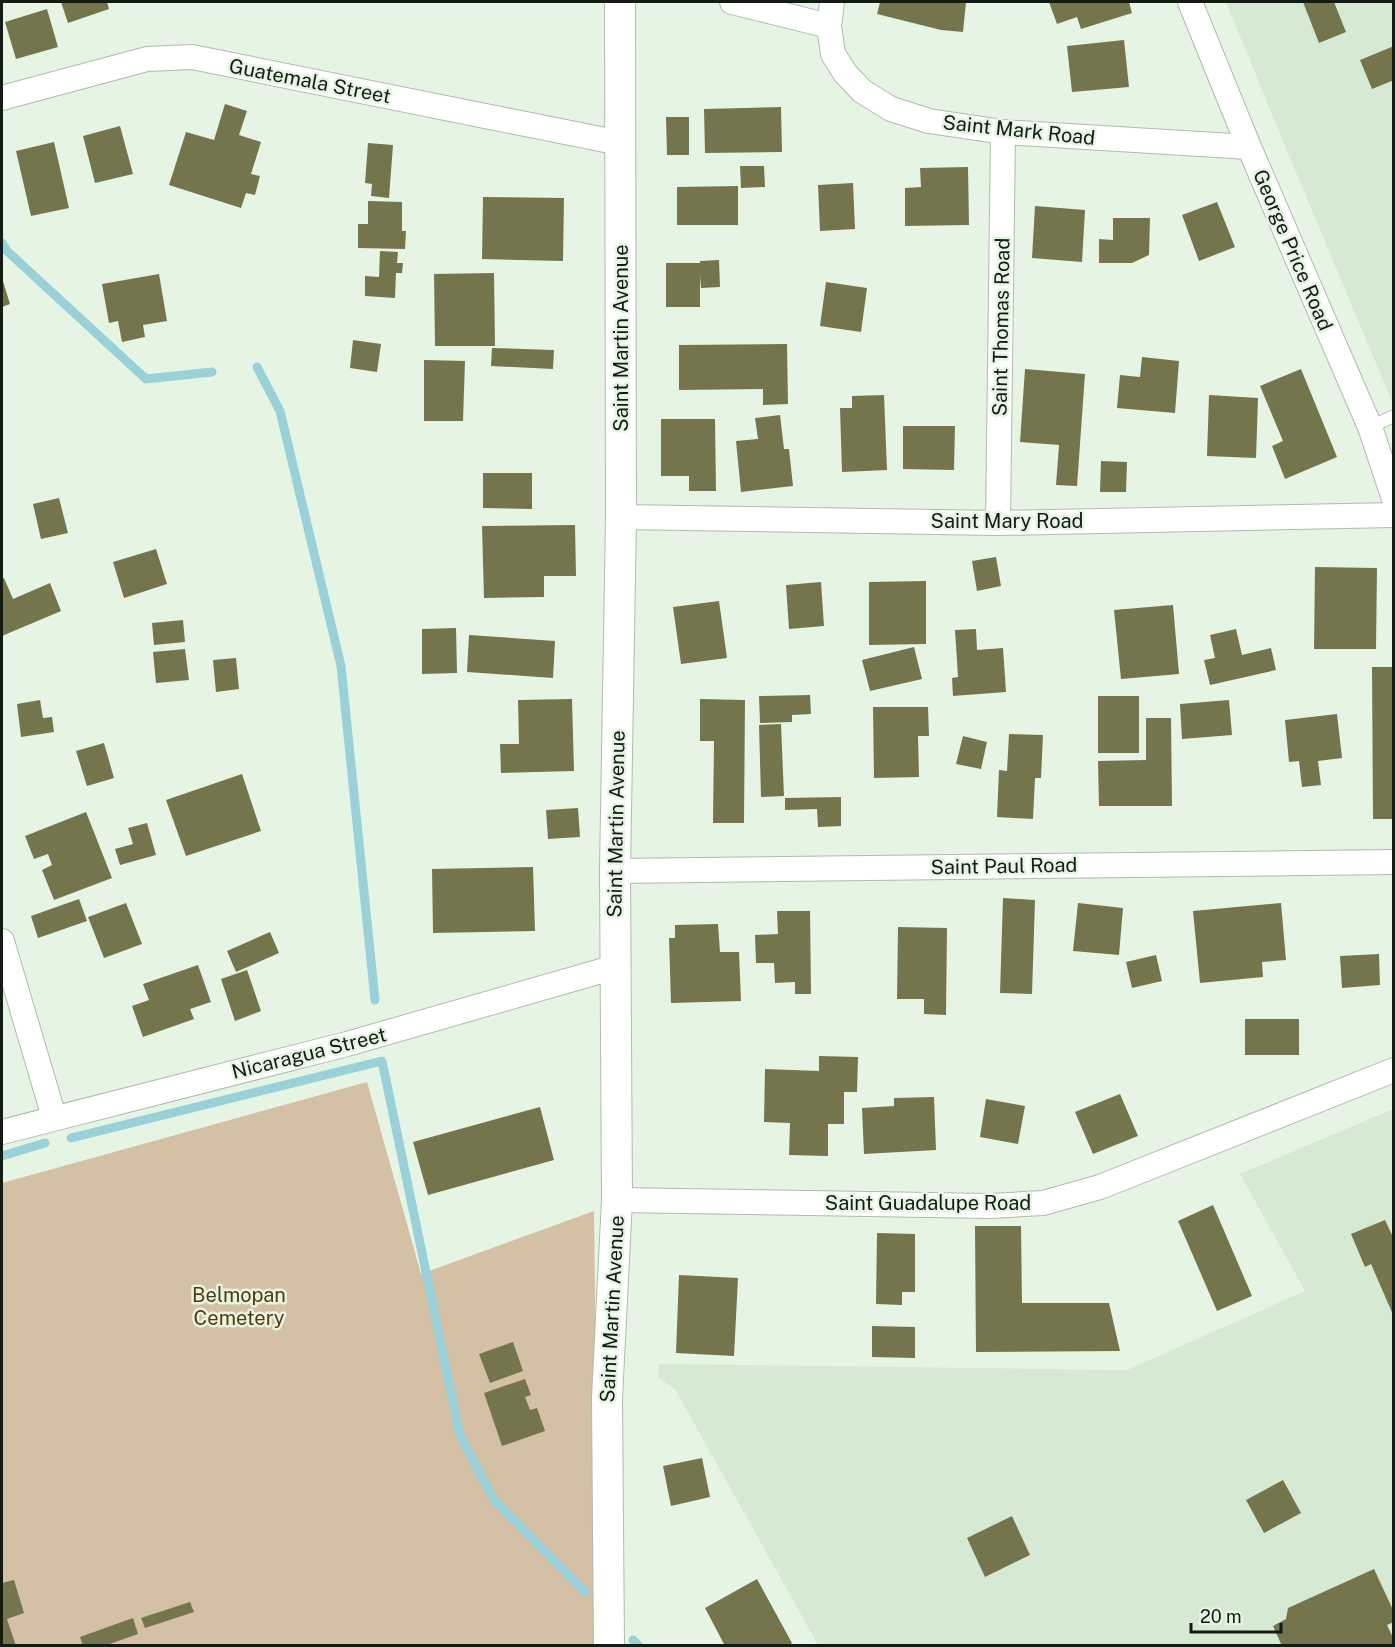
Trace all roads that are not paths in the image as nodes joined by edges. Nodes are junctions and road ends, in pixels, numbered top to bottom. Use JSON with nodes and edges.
{"nodes":[{"id":1,"x":620,"y":2,"type":"edge"},
{"id":2,"x":732,"y":2,"type":"edge"},
{"id":3,"x":832,"y":2,"type":"edge"},
{"id":4,"x":1190,"y":2,"type":"edge"},
{"id":5,"x":829,"y":26,"type":"junction"},
{"id":6,"x":2,"y":98,"type":"edge"},
{"id":7,"x":1003,"y":132,"type":"junction"},
{"id":8,"x":620,"y":143,"type":"junction"},
{"id":9,"x":1249,"y":147,"type":"junction"},
{"id":10,"x":1394,"y":416,"type":"edge"},
{"id":11,"x":1370,"y":427,"type":"junction"},
{"id":12,"x":1394,"y":499,"type":"edge"},
{"id":13,"x":1394,"y":515,"type":"edge"},
{"id":14,"x":621,"y":517,"type":"junction"},
{"id":15,"x":998,"y":523,"type":"junction"},
{"id":16,"x":1394,"y":862,"type":"edge"},
{"id":17,"x":615,"y":871,"type":"junction"},
{"id":18,"x":2,"y":941,"type":"edge"},
{"id":19,"x":615,"y":967,"type":"junction"},
{"id":20,"x":1394,"y":1070,"type":"edge"},
{"id":21,"x":54,"y":1117,"type":"junction"},
{"id":22,"x":2,"y":1132,"type":"edge"},
{"id":23,"x":617,"y":1200,"type":"junction"},
{"id":24,"x":609,"y":1646,"type":"edge"}],
"edges":[{"from":1,"to":8,"type":"street","name":"Saint Martin Avenue"},
{"from":2,"to":5,"type":"street"},
{"from":3,"to":5,"type":"street","name":"Saint Mark Road"},
{"from":4,"to":9,"type":"street","name":"George Price Road"},
{"from":5,"to":7,"type":"street","name":"Saint Mark Road"},
{"from":6,"to":8,"type":"street","name":"Guatemala Street"},
{"from":7,"to":9,"type":"street","name":"Saint Mark Road"},
{"from":7,"to":15,"type":"street","name":"Saint Thomas Road"},
{"from":8,"to":14,"type":"street","name":"Saint Martin Avenue"},
{"from":9,"to":11,"type":"street","name":"George Price Road"},
{"from":10,"to":11,"type":"lane"},
{"from":11,"to":12,"type":"street","name":"George Price Road"},
{"from":13,"to":15,"type":"street","name":"Saint Mary Road"},
{"from":14,"to":15,"type":"street","name":"Saint Mary Road"},
{"from":14,"to":17,"type":"street","name":"Saint Martin Avenue"},
{"from":16,"to":17,"type":"street","name":"Saint Paul Road"},
{"from":17,"to":19,"type":"street","name":"Saint Martin Avenue"},
{"from":18,"to":21,"type":"street"},
{"from":19,"to":21,"type":"street","name":"Nicaragua Street"},
{"from":19,"to":23,"type":"street","name":"Saint Martin Avenue"},
{"from":20,"to":23,"type":"street","name":"Saint Guadalupe Road"},
{"from":21,"to":22,"type":"street","name":"Nicaragua Street"},
{"from":23,"to":24,"type":"street","name":"Saint Martin Avenue"}]}
